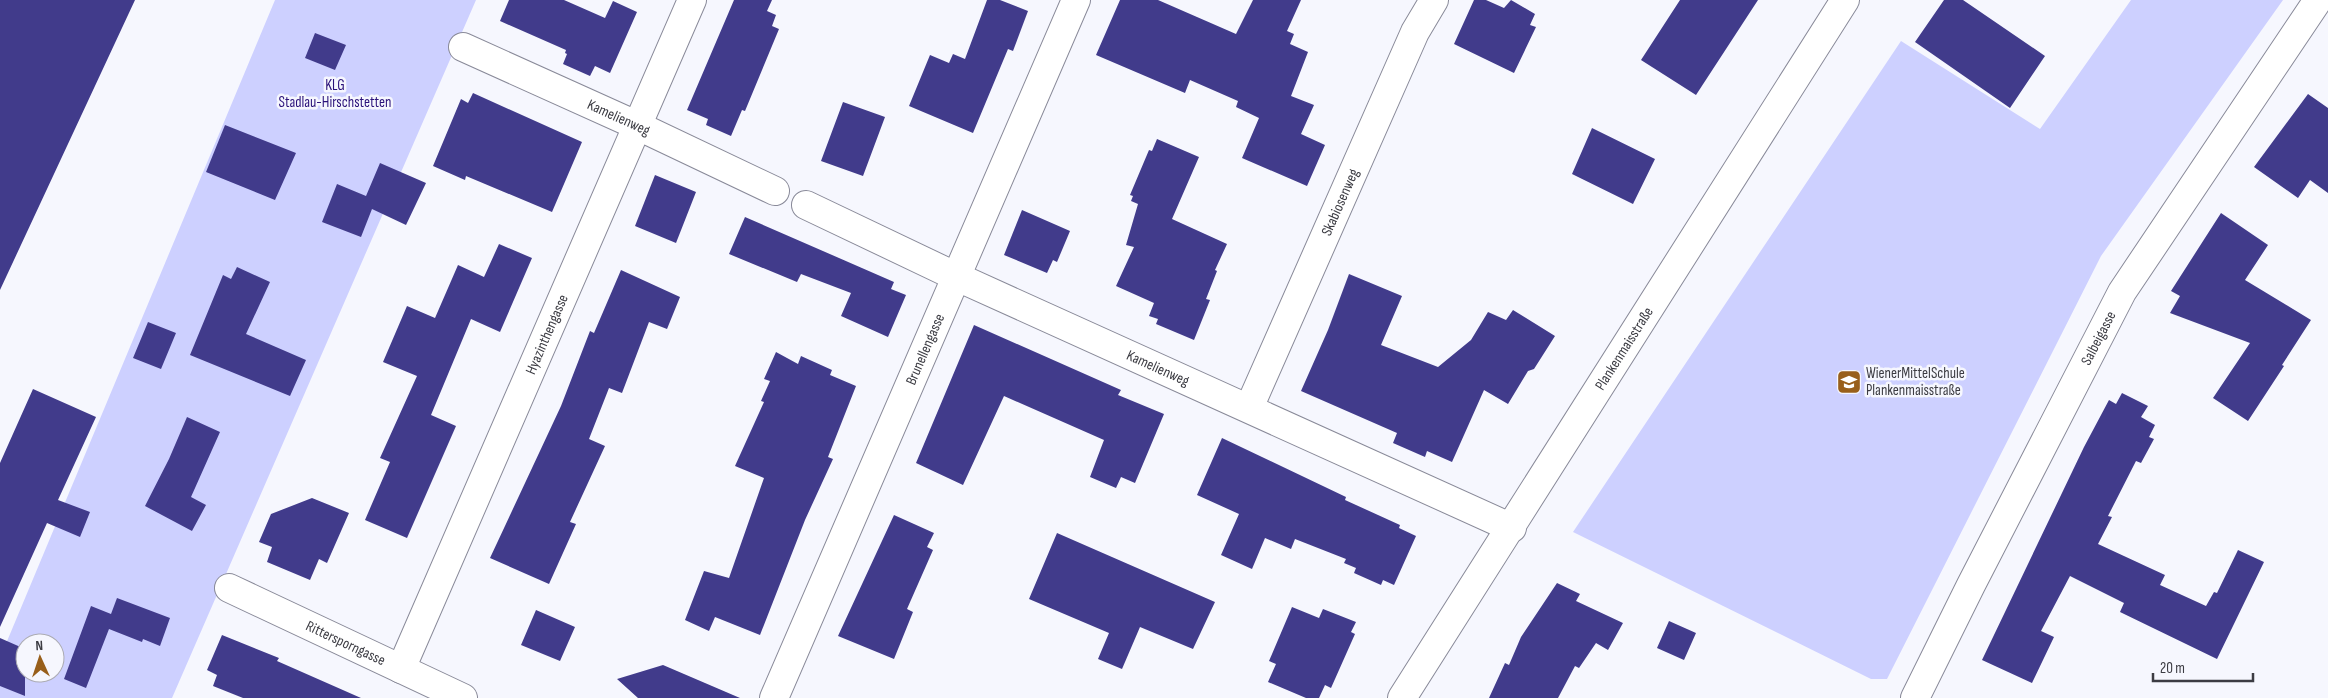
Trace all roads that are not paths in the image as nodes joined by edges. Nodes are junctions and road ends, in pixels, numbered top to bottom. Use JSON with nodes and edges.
{"nodes":[{"id":1,"x":692,"y":0,"type":"edge"},
{"id":2,"x":1076,"y":0,"type":"edge"},
{"id":3,"x":1434,"y":0,"type":"edge"},
{"id":4,"x":1845,"y":0,"type":"edge"},
{"id":5,"x":2318,"y":0,"type":"edge"},
{"id":6,"x":463,"y":47,"type":"dead end"},
{"id":7,"x":636,"y":125,"type":"junction"},
{"id":8,"x":775,"y":191,"type":"dead end"},
{"id":9,"x":806,"y":205,"type":"dead end"},
{"id":10,"x":955,"y":276,"type":"junction"},
{"id":11,"x":1249,"y":408,"type":"junction"},
{"id":12,"x":1512,"y":528,"type":"junction"},
{"id":13,"x":229,"y":588,"type":"dead end"},
{"id":14,"x":401,"y":669,"type":"junction"},
{"id":15,"x":463,"y":698,"type":"edge"},
{"id":16,"x":774,"y":698,"type":"edge"},
{"id":17,"x":1402,"y":698,"type":"edge"},
{"id":18,"x":1915,"y":698,"type":"edge"}],
"edges":[{"from":1,"to":7,"type":"street","name":"Hyazinthengasse"},
{"from":2,"to":10,"type":"street","name":"Brunellengasse"},
{"from":3,"to":11,"type":"street","name":"Skabiosenweg"},
{"from":4,"to":12,"type":"street","name":"Plankenmaisstraße"},
{"from":5,"to":18,"type":"street","name":"Salbeigasse"},
{"from":6,"to":7,"type":"street","name":"Kamelienweg"},
{"from":7,"to":8,"type":"street","name":"Kamelienweg"},
{"from":7,"to":14,"type":"street","name":"Hyazinthengasse"},
{"from":9,"to":10,"type":"street","name":"Kamelienweg"},
{"from":10,"to":11,"type":"street","name":"Kamelienweg"},
{"from":10,"to":16,"type":"street","name":"Brunellengasse"},
{"from":11,"to":12,"type":"street","name":"Kamelienweg"},
{"from":12,"to":17,"type":"street","name":"Plankenmaisstraße"},
{"from":13,"to":14,"type":"street","name":"Rittersporngasse"},
{"from":14,"to":15,"type":"street","name":"Rittersporngasse"}]}
